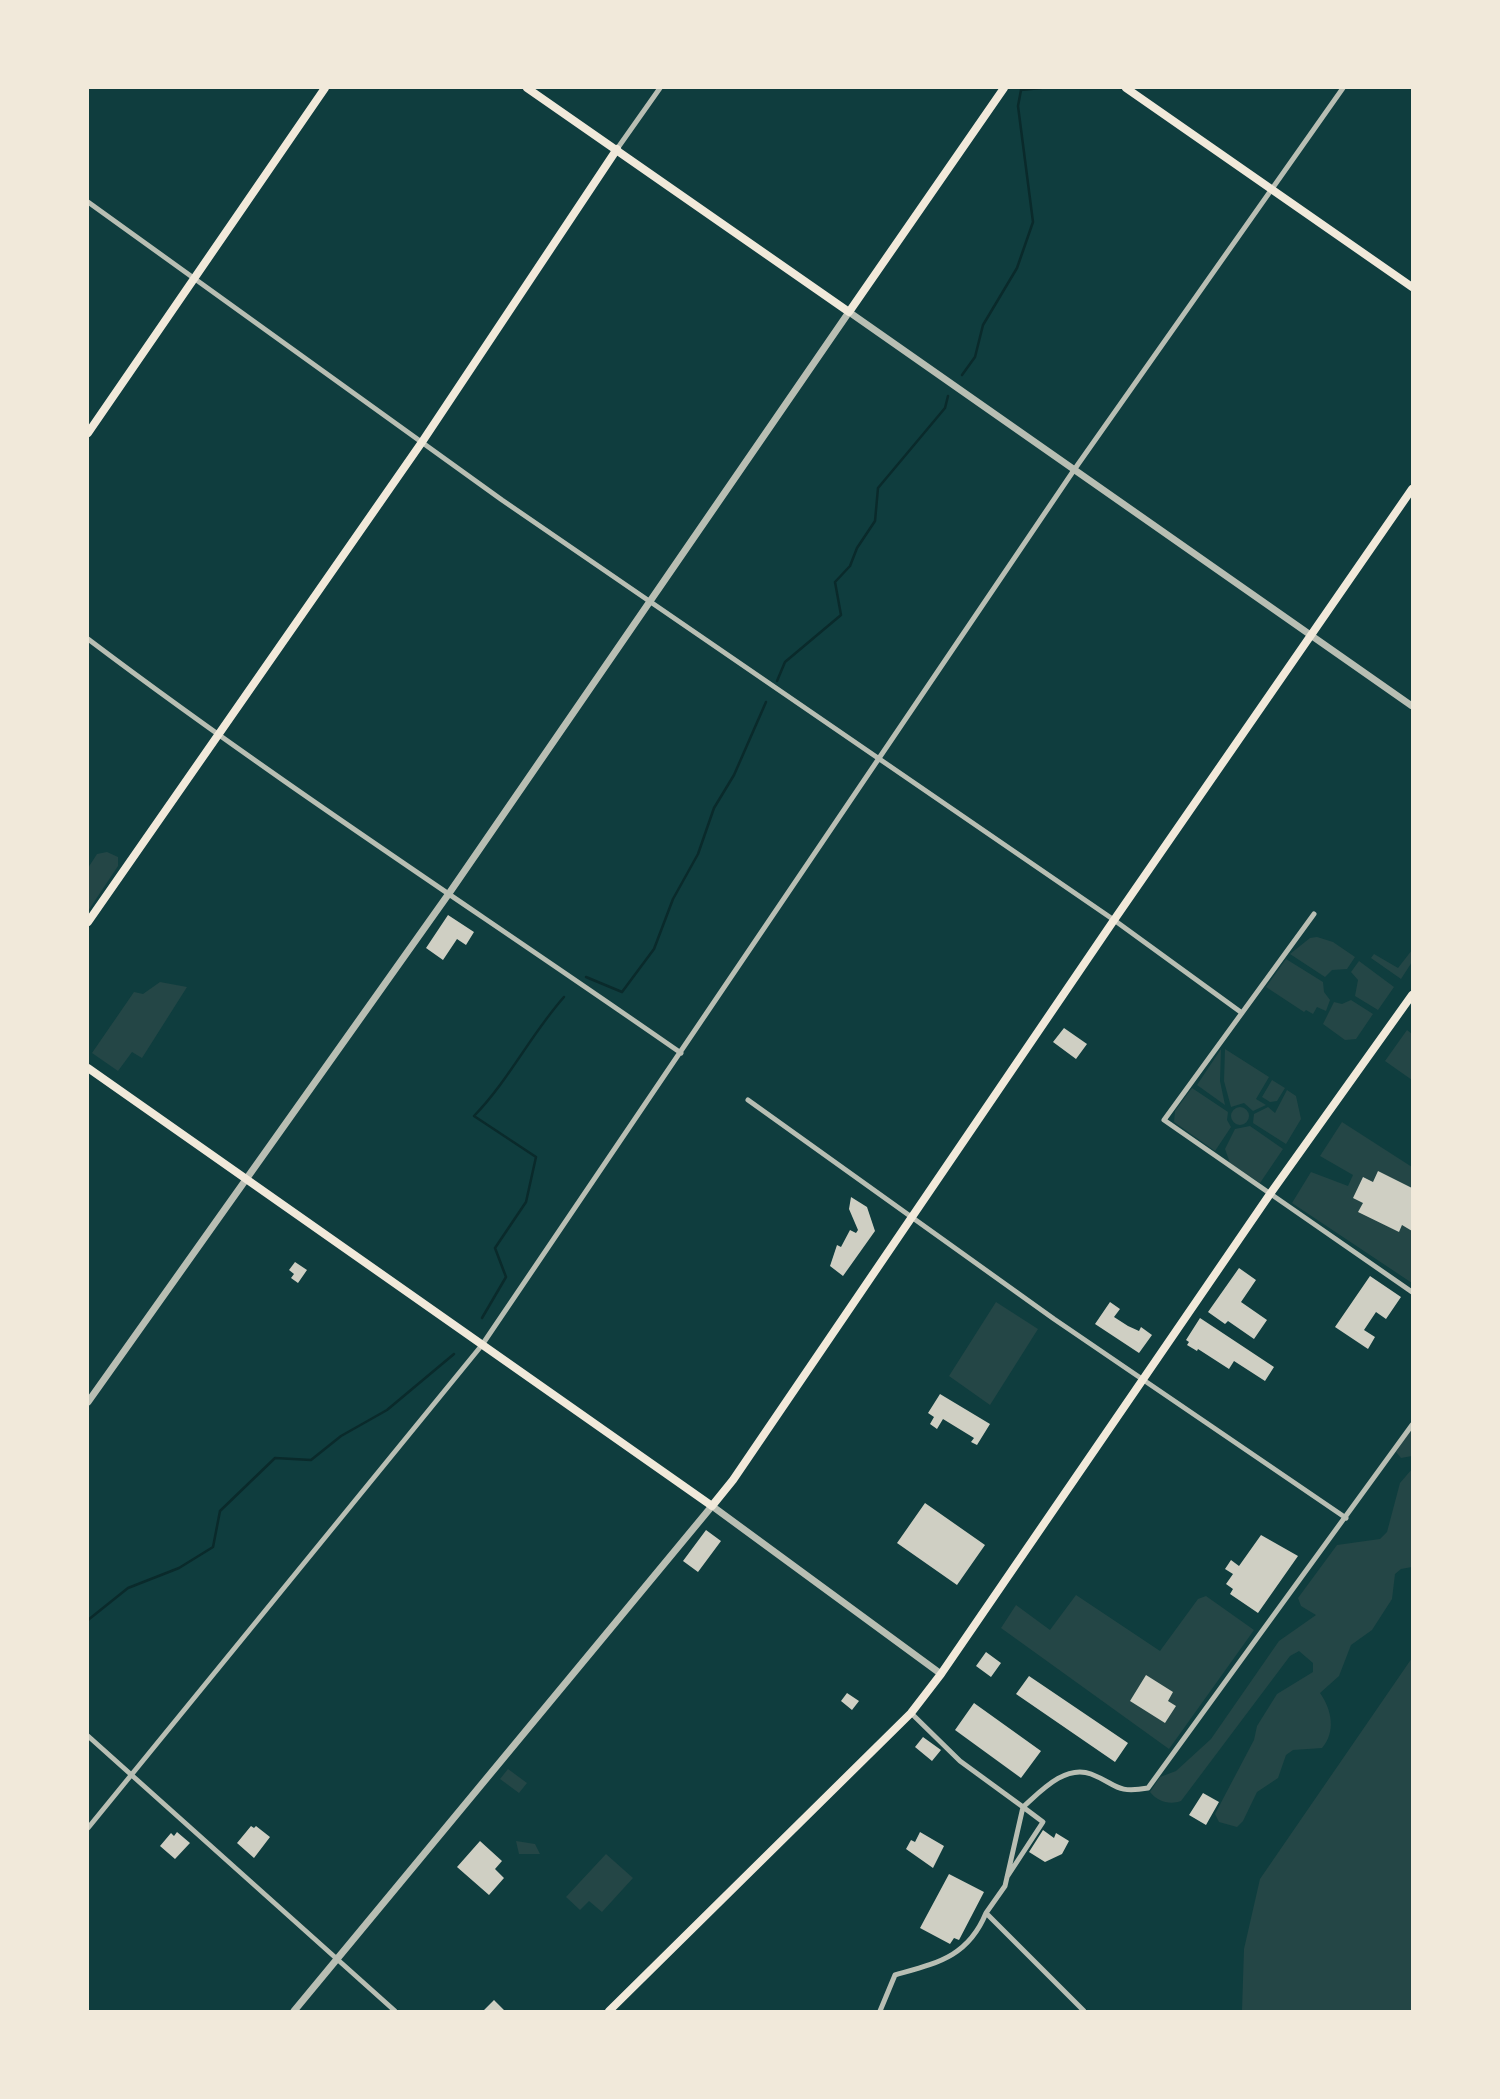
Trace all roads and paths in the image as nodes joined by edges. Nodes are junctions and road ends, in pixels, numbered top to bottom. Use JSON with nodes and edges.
{"nodes":[{"id":1,"x":325,"y":88,"type":"edge"},
{"id":2,"x":527,"y":88,"type":"edge"},
{"id":3,"x":660,"y":88,"type":"edge"},
{"id":4,"x":1004,"y":88,"type":"edge"},
{"id":5,"x":1126,"y":88,"type":"edge"},
{"id":6,"x":1343,"y":88,"type":"edge"},
{"id":7,"x":617,"y":149,"type":"junction"},
{"id":8,"x":1269,"y":189,"type":"junction"},
{"id":9,"x":88,"y":202,"type":"edge"},
{"id":10,"x":195,"y":278,"type":"junction"},
{"id":11,"x":1412,"y":288,"type":"edge"},
{"id":12,"x":849,"y":312,"type":"junction"},
{"id":13,"x":88,"y":433,"type":"edge"},
{"id":14,"x":422,"y":442,"type":"junction"},
{"id":15,"x":1074,"y":470,"type":"junction"},
{"id":16,"x":1412,"y":489,"type":"edge"},
{"id":17,"x":650,"y":602,"type":"junction"},
{"id":18,"x":1313,"y":635,"type":"junction"},
{"id":19,"x":88,"y":639,"type":"edge"},
{"id":20,"x":1412,"y":706,"type":"edge"},
{"id":21,"x":215,"y":736,"type":"junction"},
{"id":22,"x":877,"y":760,"type":"junction"},
{"id":23,"x":450,"y":892,"type":"junction"},
{"id":24,"x":1314,"y":914,"type":"dead end"},
{"id":25,"x":1114,"y":920,"type":"junction"},
{"id":26,"x":88,"y":922,"type":"edge"},
{"id":27,"x":1412,"y":995,"type":"edge"},
{"id":28,"x":1242,"y":1013,"type":"junction"},
{"id":29,"x":681,"y":1053,"type":"junction"},
{"id":30,"x":88,"y":1068,"type":"edge"},
{"id":31,"x":748,"y":1100,"type":"dead end"},
{"id":32,"x":246,"y":1178,"type":"junction"},
{"id":33,"x":1270,"y":1194,"type":"junction"},
{"id":34,"x":911,"y":1219,"type":"junction"},
{"id":35,"x":1412,"y":1292,"type":"edge"},
{"id":36,"x":482,"y":1345,"type":"junction"},
{"id":37,"x":1144,"y":1380,"type":"junction"},
{"id":38,"x":88,"y":1402,"type":"edge"},
{"id":39,"x":1412,"y":1425,"type":"edge"},
{"id":40,"x":712,"y":1506,"type":"junction"},
{"id":41,"x":1346,"y":1518,"type":"junction"},
{"id":42,"x":941,"y":1674,"type":"junction"},
{"id":43,"x":911,"y":1713,"type":"junction"},
{"id":44,"x":88,"y":1736,"type":"edge"},
{"id":45,"x":132,"y":1773,"type":"junction"},
{"id":46,"x":1023,"y":1807,"type":"junction"},
{"id":47,"x":88,"y":1828,"type":"edge"},
{"id":48,"x":1007,"y":1877,"type":"junction"},
{"id":49,"x":986,"y":1913,"type":"junction"},
{"id":50,"x":338,"y":1960,"type":"junction"},
{"id":51,"x":294,"y":2011,"type":"edge"},
{"id":52,"x":395,"y":2011,"type":"edge"},
{"id":53,"x":609,"y":2011,"type":"edge"},
{"id":54,"x":880,"y":2011,"type":"edge"},
{"id":55,"x":1084,"y":2011,"type":"edge"}],
"edges":[{"from":1,"to":10,"type":"main road"},
{"from":2,"to":7,"type":"main road"},
{"from":3,"to":7,"type":"street"},
{"from":4,"to":12,"type":"main road"},
{"from":5,"to":8,"type":"main road"},
{"from":6,"to":8,"type":"street"},
{"from":7,"to":12,"type":"main road"},
{"from":7,"to":14,"type":"main road"},
{"from":8,"to":11,"type":"main road"},
{"from":8,"to":15,"type":"street"},
{"from":9,"to":10,"type":"street"},
{"from":10,"to":13,"type":"main road"},
{"from":10,"to":14,"type":"street"},
{"from":12,"to":15,"type":"street"},
{"from":12,"to":17,"type":"street"},
{"from":14,"to":17,"type":"street"},
{"from":14,"to":21,"type":"main road"},
{"from":15,"to":18,"type":"street"},
{"from":15,"to":22,"type":"street"},
{"from":16,"to":18,"type":"main road"},
{"from":17,"to":22,"type":"street"},
{"from":17,"to":23,"type":"street"},
{"from":18,"to":20,"type":"street"},
{"from":18,"to":25,"type":"main road"},
{"from":19,"to":21,"type":"street"},
{"from":21,"to":23,"type":"street"},
{"from":21,"to":26,"type":"main road"},
{"from":22,"to":25,"type":"street"},
{"from":22,"to":29,"type":"street"},
{"from":23,"to":29,"type":"street"},
{"from":23,"to":32,"type":"street"},
{"from":24,"to":28,"type":"street"},
{"from":25,"to":28,"type":"street"},
{"from":25,"to":34,"type":"main road"},
{"from":27,"to":33,"type":"main road"},
{"from":28,"to":33,"type":"street"},
{"from":29,"to":36,"type":"street"},
{"from":30,"to":32,"type":"main road"},
{"from":31,"to":34,"type":"street"},
{"from":32,"to":36,"type":"main road"},
{"from":32,"to":38,"type":"street"},
{"from":33,"to":35,"type":"street"},
{"from":33,"to":37,"type":"main road"},
{"from":34,"to":37,"type":"street"},
{"from":34,"to":40,"type":"main road"},
{"from":36,"to":40,"type":"main road"},
{"from":36,"to":45,"type":"street"},
{"from":37,"to":41,"type":"street"},
{"from":37,"to":42,"type":"main road"},
{"from":39,"to":41,"type":"street"},
{"from":40,"to":42,"type":"street"},
{"from":40,"to":50,"type":"street"},
{"from":41,"to":46,"type":"street"},
{"from":42,"to":43,"type":"main road"},
{"from":43,"to":46,"type":"street"},
{"from":43,"to":53,"type":"main road"},
{"from":44,"to":45,"type":"street"},
{"from":45,"to":47,"type":"street"},
{"from":45,"to":50,"type":"street"},
{"from":46,"to":48,"type":"street"},
{"from":46,"to":48,"type":"street"},
{"from":48,"to":49,"type":"street"},
{"from":49,"to":54,"type":"street"},
{"from":49,"to":55,"type":"street"},
{"from":50,"to":51,"type":"street"},
{"from":50,"to":52,"type":"street"}]}
